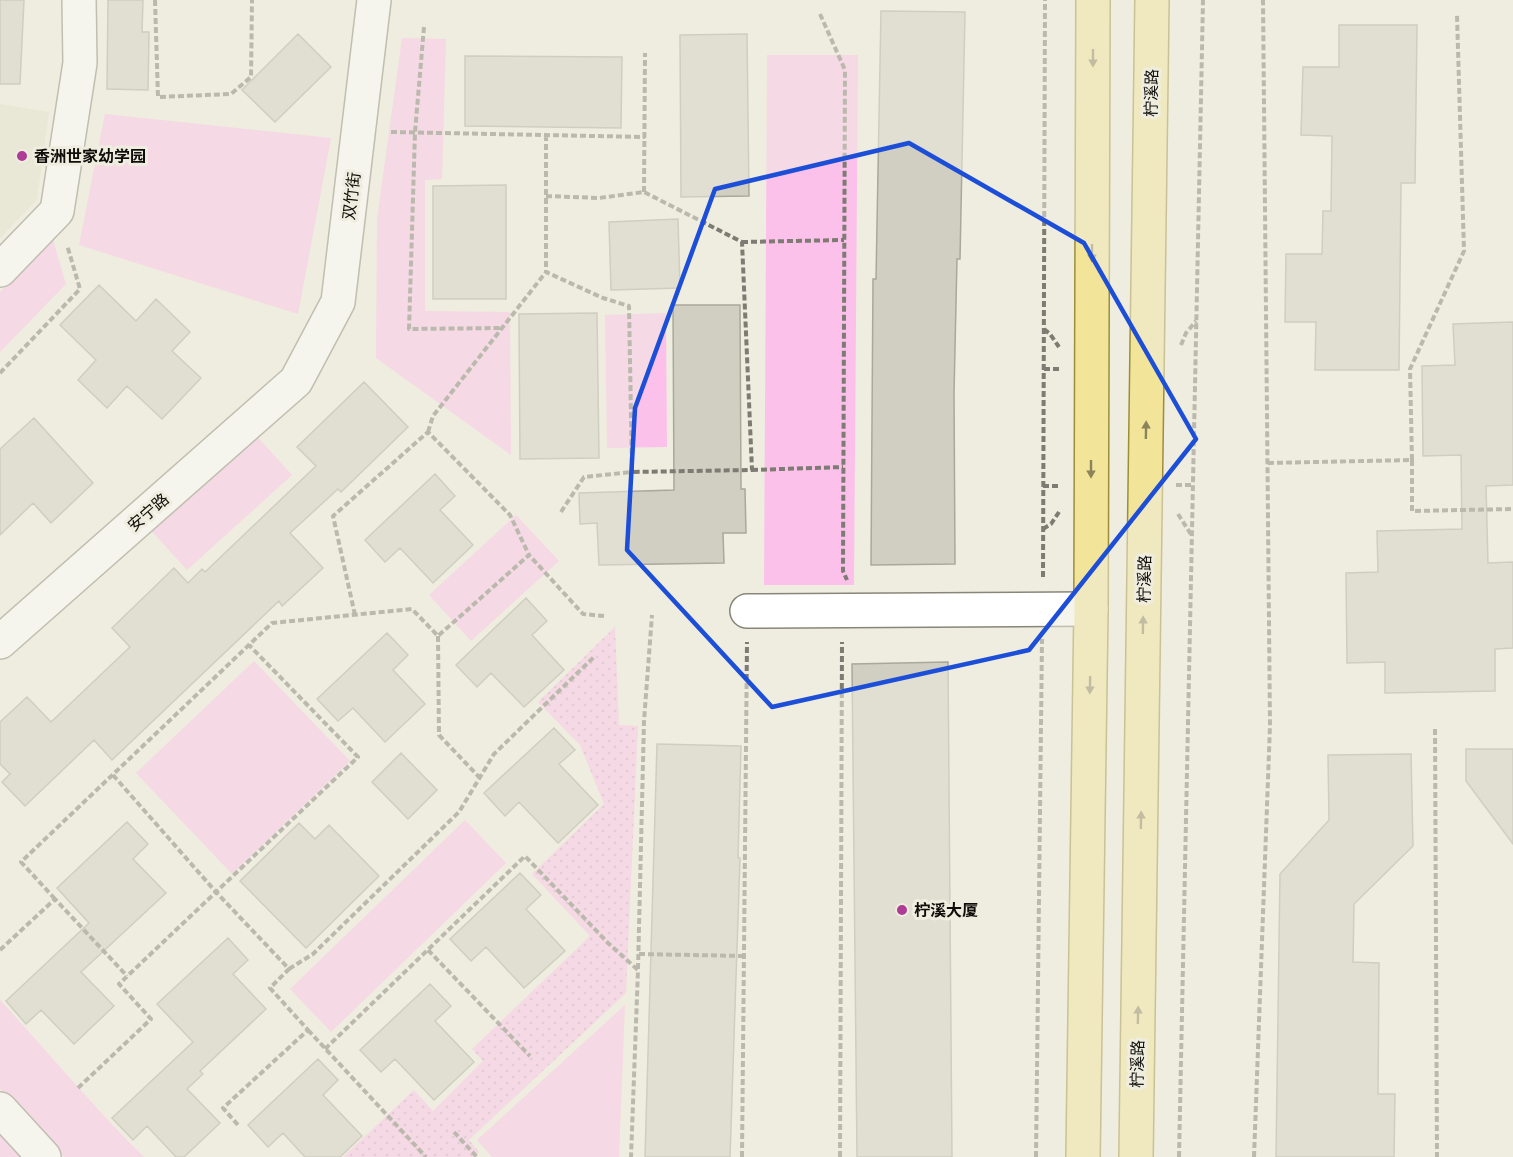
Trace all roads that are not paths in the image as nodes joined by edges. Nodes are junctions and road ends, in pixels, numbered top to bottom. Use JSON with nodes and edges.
{"nodes":[{"id":1,"x":79,"y":0,"type":"edge"},
{"id":2,"x":374,"y":0,"type":"edge"},
{"id":3,"x":1093,"y":0,"type":"edge"},
{"id":4,"x":1152,"y":0,"type":"edge"},
{"id":5,"x":0,"y":270,"type":"edge"},
{"id":6,"x":296,"y":381,"type":"joint"},
{"id":7,"x":1091,"y":609,"type":"junction"},
{"id":8,"x":747,"y":611,"type":"road end"},
{"id":9,"x":0,"y":642,"type":"edge"},
{"id":10,"x":0,"y":1109,"type":"edge"},
{"id":11,"x":44,"y":1157,"type":"edge"},
{"id":12,"x":1083,"y":1157,"type":"edge"},
{"id":13,"x":1136,"y":1157,"type":"edge"}],
"edges":[{"from":1,"to":5,"type":"street"},
{"from":2,"to":6,"type":"street","name":"双竹街"},
{"from":3,"to":7,"type":"main road","one_way":true},
{"from":13,"to":4,"type":"main road","name":"柠溪路","one_way":true},
{"from":6,"to":9,"type":"street","name":"安宁路"},
{"from":7,"to":8,"type":"street"},
{"from":7,"to":12,"type":"main road","one_way":true},
{"from":10,"to":11,"type":"street"}]}
